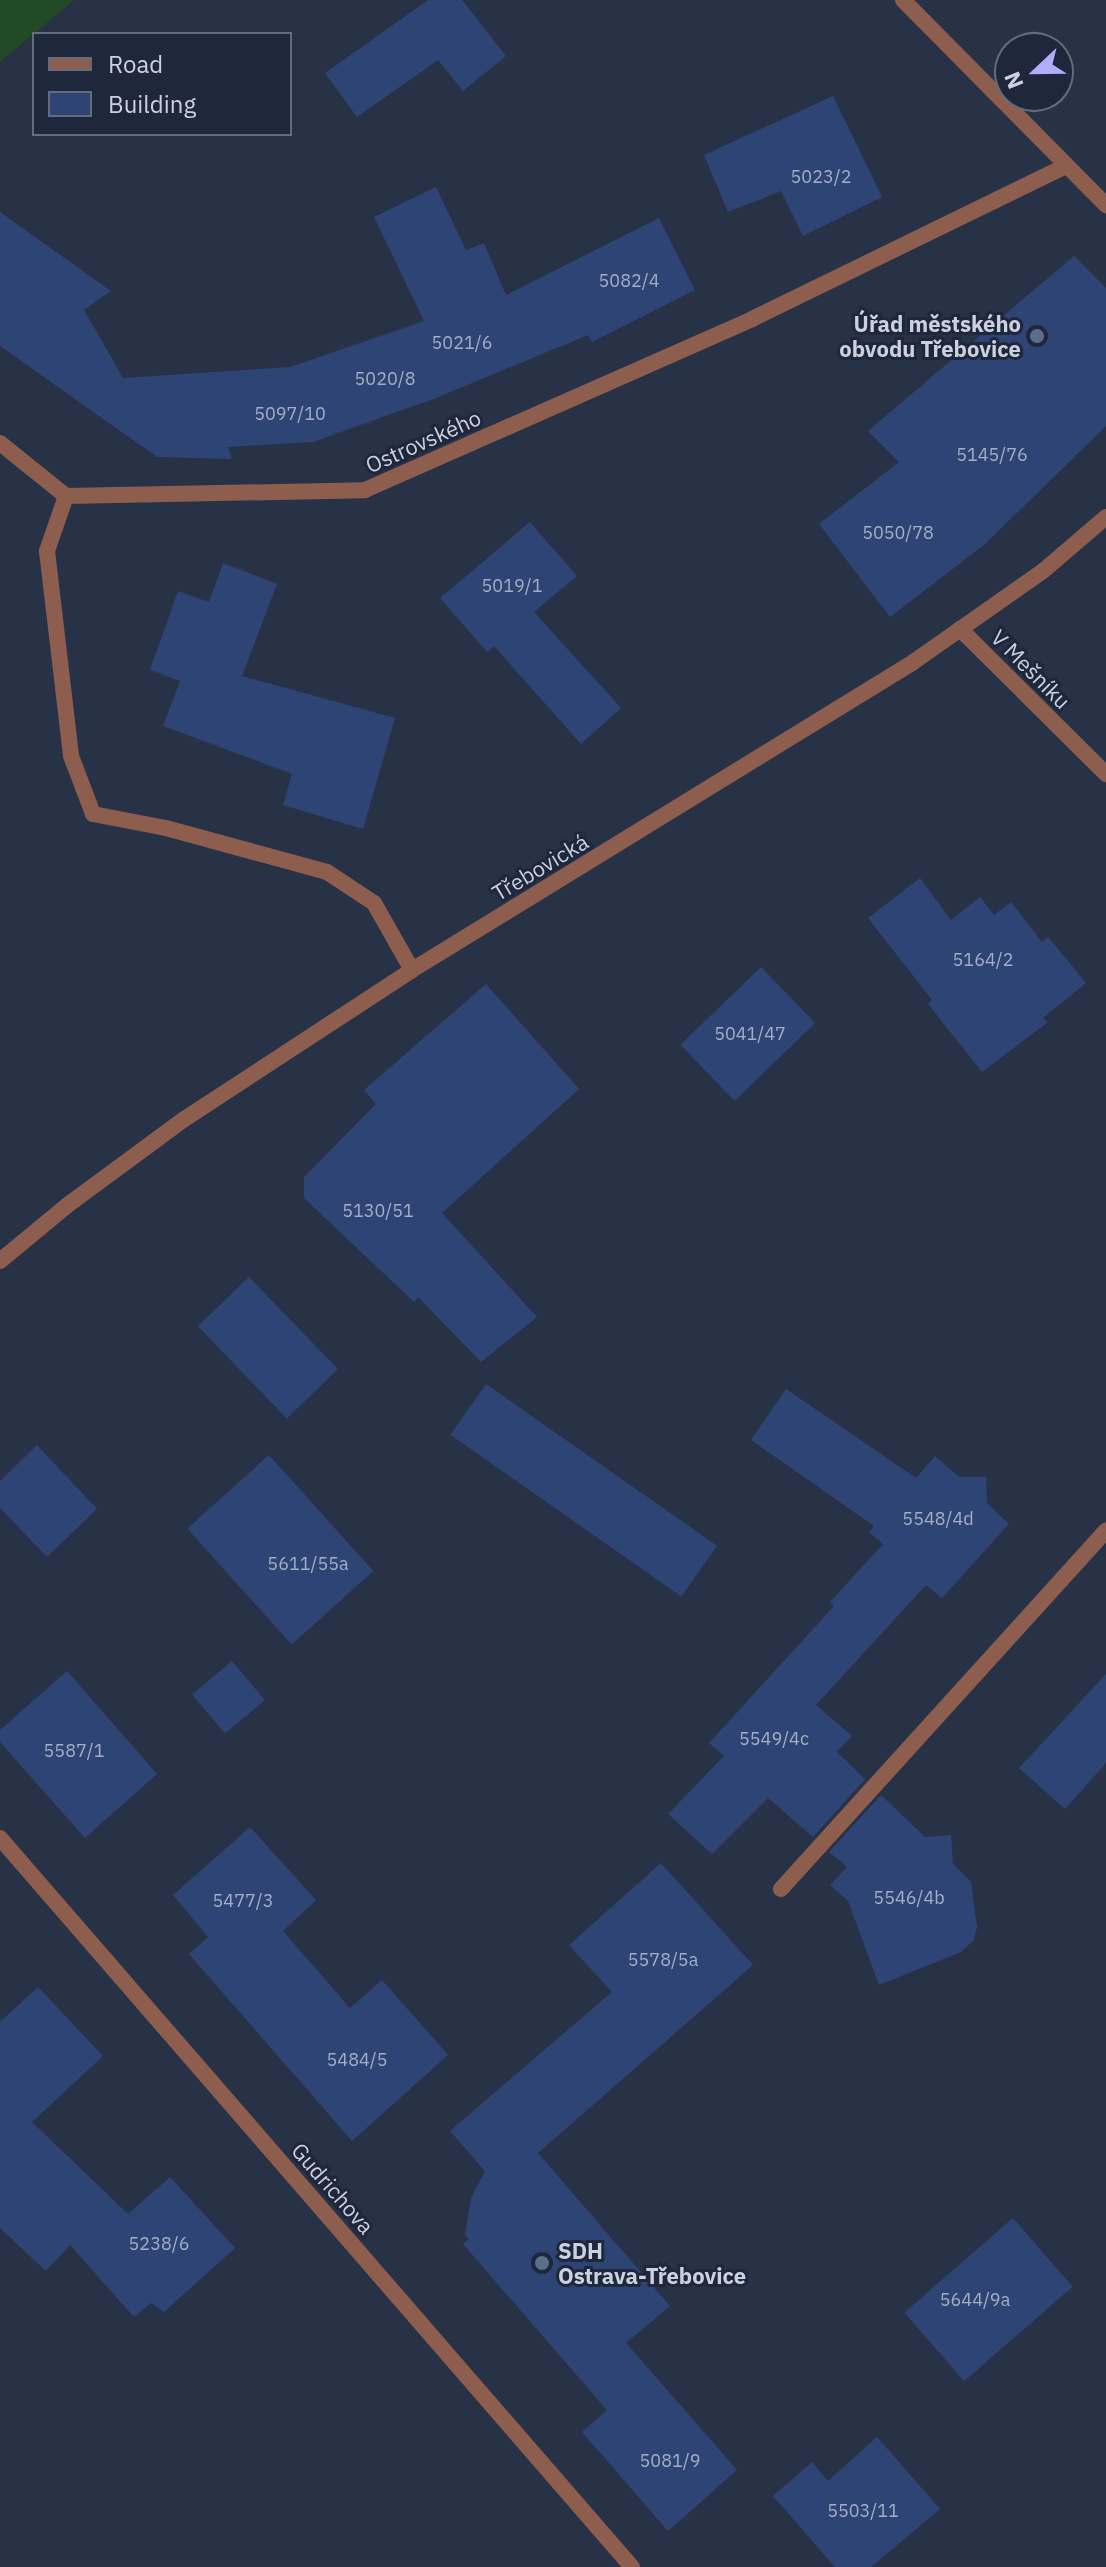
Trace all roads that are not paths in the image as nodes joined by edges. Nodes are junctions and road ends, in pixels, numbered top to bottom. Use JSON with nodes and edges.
{"nodes":[{"id":1,"x":903,"y":0,"type":"edge"},
{"id":2,"x":1066,"y":166,"type":"junction"},
{"id":3,"x":1106,"y":205,"type":"edge"},
{"id":4,"x":0,"y":443,"type":"edge"},
{"id":5,"x":66,"y":496,"type":"junction"},
{"id":6,"x":1106,"y":517,"type":"edge"},
{"id":7,"x":960,"y":629,"type":"junction"},
{"id":8,"x":1106,"y":774,"type":"edge"},
{"id":9,"x":412,"y":970,"type":"junction"},
{"id":10,"x":0,"y":1261,"type":"edge"},
{"id":11,"x":1106,"y":1530,"type":"edge"},
{"id":12,"x":0,"y":1838,"type":"edge"},
{"id":13,"x":781,"y":1889,"type":"dead end"},
{"id":14,"x":632,"y":2567,"type":"edge"}],
"edges":[{"from":1,"to":2,"type":"street"},
{"from":2,"to":3,"type":"street"},
{"from":2,"to":5,"type":"street","name":"Ostrovského"},
{"from":4,"to":5,"type":"street"},
{"from":5,"to":9,"type":"street"},
{"from":6,"to":7,"type":"street","name":"Třebovická"},
{"from":7,"to":8,"type":"street","name":"V Mešníku"},
{"from":7,"to":9,"type":"street","name":"Třebovická"},
{"from":9,"to":10,"type":"street","name":"Třebovická"},
{"from":11,"to":13,"type":"street"},
{"from":12,"to":14,"type":"street","name":"Gudrichova"}]}
